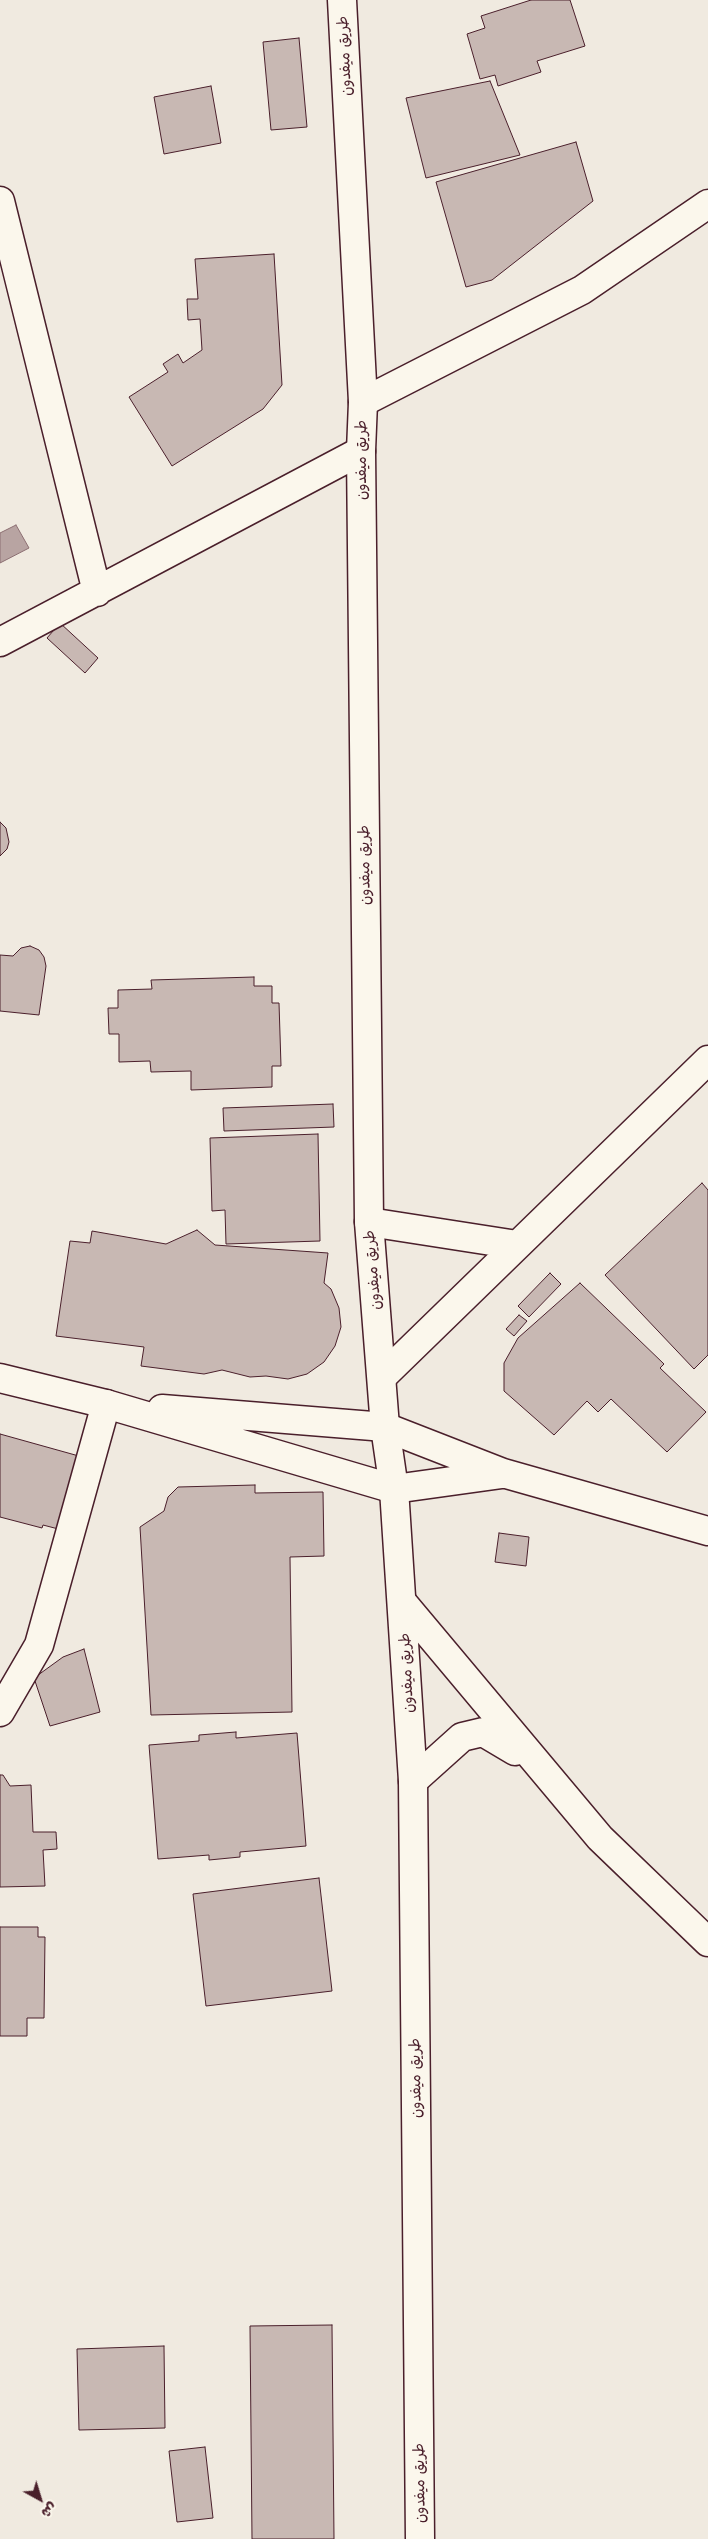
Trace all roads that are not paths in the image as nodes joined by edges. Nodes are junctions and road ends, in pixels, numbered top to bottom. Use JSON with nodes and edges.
{"nodes":[{"id":1,"x":342,"y":0,"type":"edge"},
{"id":2,"x":0,"y":201,"type":"edge"},
{"id":3,"x":708,"y":204,"type":"edge"},
{"id":4,"x":6,"y":246,"type":"edge"},
{"id":5,"x":363,"y":402,"type":"junction"},
{"id":6,"x":361,"y":450,"type":"junction"},
{"id":7,"x":97,"y":592,"type":"junction"},
{"id":8,"x":0,"y":642,"type":"edge"},
{"id":9,"x":708,"y":1060,"type":"edge"},
{"id":10,"x":369,"y":1222,"type":"junction"},
{"id":11,"x":517,"y":1245,"type":"junction"},
{"id":12,"x":382,"y":1377,"type":"junction"},
{"id":13,"x":0,"y":1378,"type":"edge"},
{"id":14,"x":106,"y":1404,"type":"junction"},
{"id":15,"x":385,"y":1427,"type":"junction"},
{"id":16,"x":503,"y":1473,"type":"junction"},
{"id":17,"x":394,"y":1489,"type":"junction"},
{"id":18,"x":708,"y":1530,"type":"edge"},
{"id":19,"x":402,"y":1603,"type":"junction"},
{"id":20,"x":0,"y":1712,"type":"edge"},
{"id":21,"x":538,"y":1765,"type":"junction"},
{"id":22,"x":413,"y":1781,"type":"junction"},
{"id":23,"x":708,"y":1942,"type":"edge"},
{"id":24,"x":420,"y":2539,"type":"edge"}],
"edges":[{"from":1,"to":5,"type":"street","name":"طريق ميفدون"},
{"from":2,"to":4,"type":"street"},
{"from":3,"to":5,"type":"street"},
{"from":4,"to":7,"type":"street"},
{"from":5,"to":6,"type":"street","name":"طريق ميفدون"},
{"from":6,"to":7,"type":"street"},
{"from":6,"to":10,"type":"street","name":"طريق ميفدون"},
{"from":7,"to":8,"type":"street"},
{"from":9,"to":11,"type":"street"},
{"from":10,"to":11,"type":"street"},
{"from":10,"to":12,"type":"street","name":"طريق ميفدون"},
{"from":11,"to":12,"type":"street"},
{"from":12,"to":15,"type":"street","name":"طريق ميفدون"},
{"from":13,"to":14,"type":"street"},
{"from":14,"to":15,"type":"street"},
{"from":14,"to":17,"type":"street"},
{"from":14,"to":20,"type":"street"},
{"from":15,"to":16,"type":"street"},
{"from":15,"to":17,"type":"street","name":"طريق ميفدون"},
{"from":16,"to":17,"type":"street"},
{"from":16,"to":18,"type":"street"},
{"from":17,"to":19,"type":"street","name":"طريق ميفدون"},
{"from":19,"to":21,"type":"street"},
{"from":19,"to":22,"type":"street","name":"طريق ميفدون"},
{"from":21,"to":22,"type":"street"},
{"from":21,"to":23,"type":"street"},
{"from":22,"to":24,"type":"street","name":"طريق ميفدون"}]}
